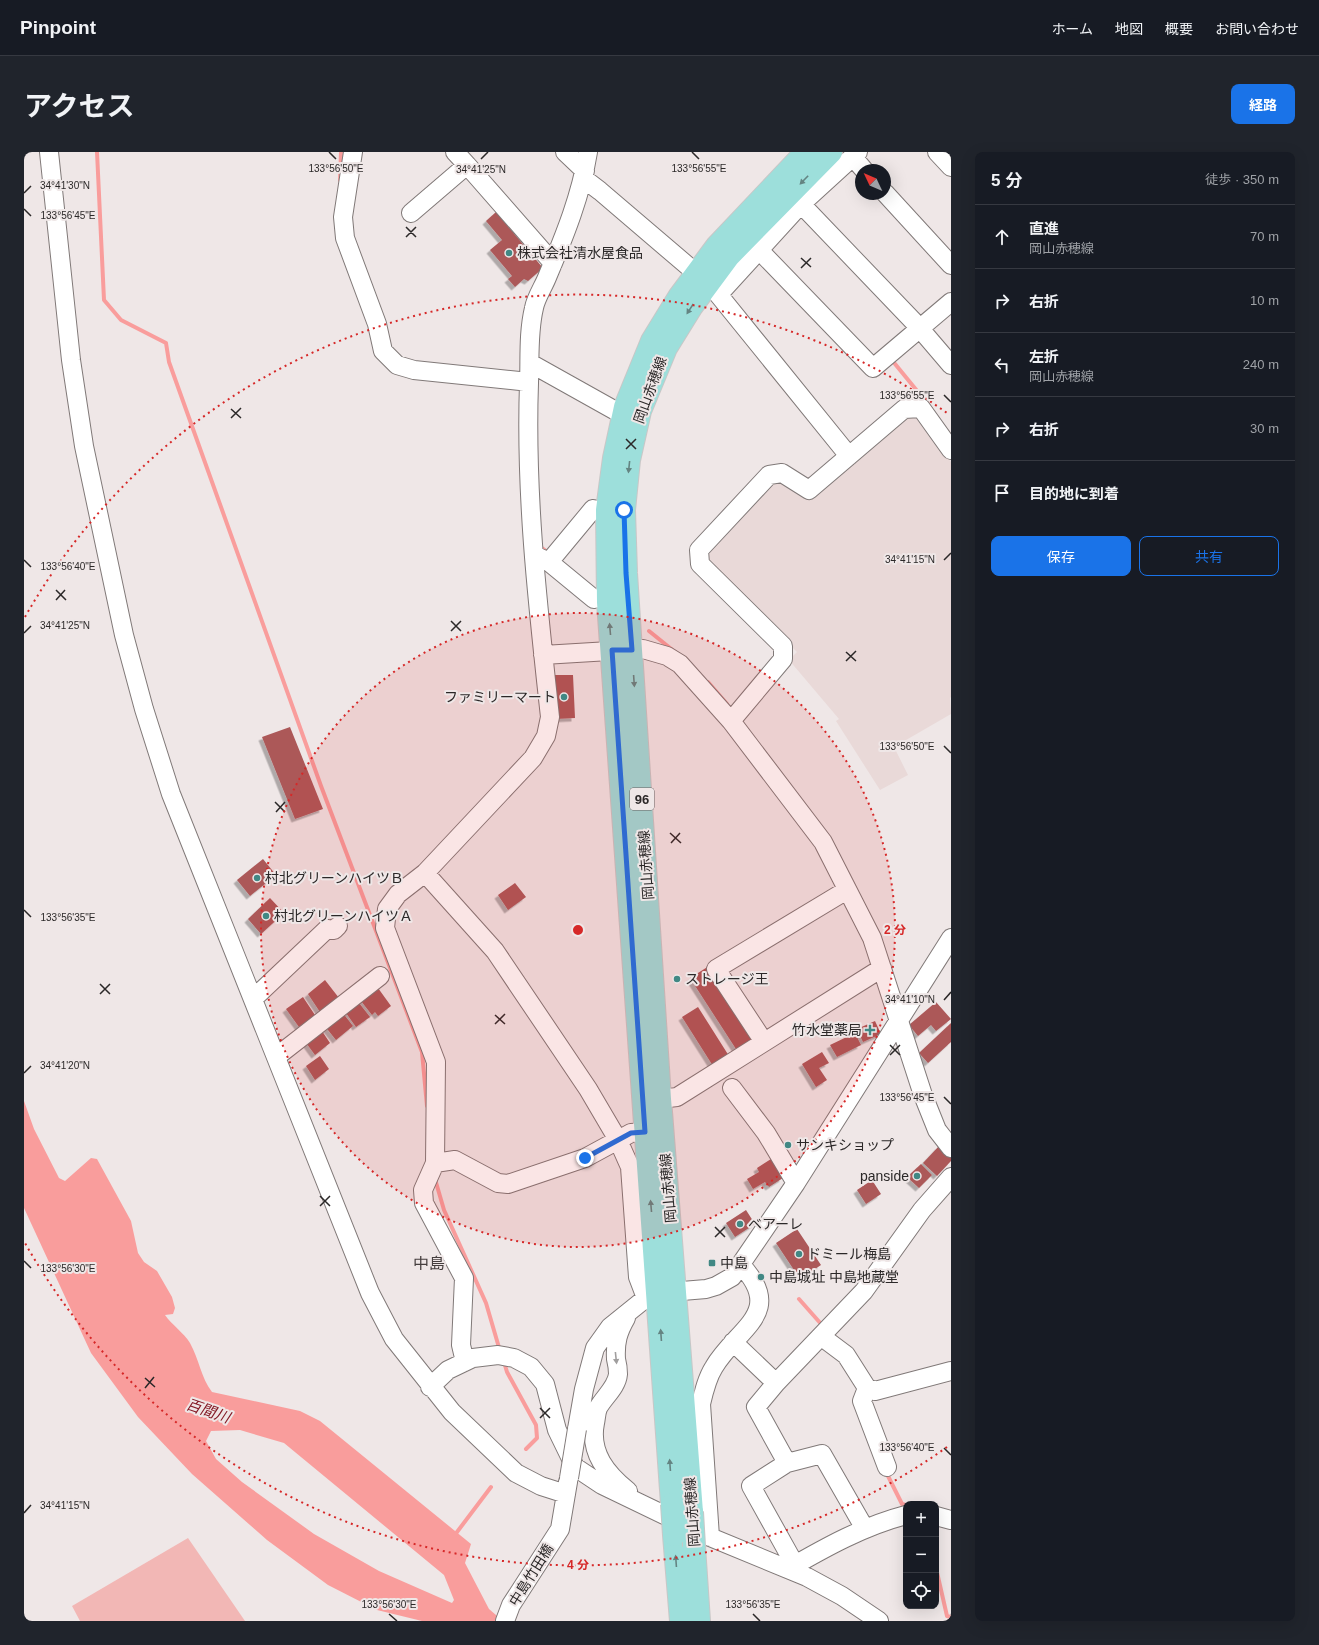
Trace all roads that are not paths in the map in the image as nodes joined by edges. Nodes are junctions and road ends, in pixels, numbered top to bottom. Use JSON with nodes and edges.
{"nodes":[{"id":1,"x":353,"y":152,"type":"edge"},
{"id":2,"x":565,"y":152,"type":"edge"},
{"id":3,"x":588,"y":152,"type":"edge"},
{"id":4,"x":806,"y":152,"type":"edge"},
{"id":5,"x":831,"y":152,"type":"edge"},
{"id":6,"x":937,"y":152,"type":"edge"},
{"id":7,"x":52,"y":158,"type":"edge"},
{"id":8,"x":461,"y":158,"type":"edge"},
{"id":9,"x":858,"y":160,"type":"edge"},
{"id":10,"x":951,"y":167,"type":"edge"},
{"id":11,"x":584,"y":175,"type":"junction"},
{"id":12,"x":891,"y":200,"type":"edge"},
{"id":13,"x":801,"y":204,"type":"junction"},
{"id":14,"x":411,"y":213,"type":"dead end"},
{"id":15,"x":759,"y":250,"type":"junction"},
{"id":16,"x":553,"y":263,"type":"junction"},
{"id":17,"x":951,"y":265,"type":"edge"},
{"id":18,"x":708,"y":284,"type":"junction"},
{"id":19,"x":951,"y":302,"type":"edge"},
{"id":20,"x":916,"y":324,"type":"junction"},
{"id":21,"x":530,"y":363,"type":"junction"},
{"id":22,"x":951,"y":365,"type":"edge"},
{"id":23,"x":529,"y":382,"type":"junction"},
{"id":24,"x":623,"y":415,"type":"junction"},
{"id":25,"x":951,"y":450,"type":"edge"},
{"id":26,"x":849,"y":456,"type":"junction"},
{"id":27,"x":593,"y":509,"type":"dead end"},
{"id":28,"x":543,"y":553,"type":"junction"},
{"id":29,"x":594,"y":598,"type":"dead end"},
{"id":30,"x":622,"y":650,"type":"junction"},
{"id":31,"x":543,"y":655,"type":"junction"},
{"id":32,"x":731,"y":721,"type":"junction"},
{"id":33,"x":425,"y":873,"type":"junction"},
{"id":34,"x":847,"y":890,"type":"junction"},
{"id":35,"x":338,"y":926,"type":"dead end"},
{"id":36,"x":951,"y":938,"type":"edge"},
{"id":37,"x":882,"y":968,"type":"junction"},
{"id":38,"x":380,"y":976,"type":"dead end"},
{"id":39,"x":253,"y":999,"type":"junction"},
{"id":40,"x":899,"y":1022,"type":"junction"},
{"id":41,"x":764,"y":1042,"type":"junction"},
{"id":42,"x":276,"y":1057,"type":"junction"},
{"id":43,"x":732,"y":1088,"type":"dead end"},
{"id":44,"x":660,"y":1099,"type":"junction"},
{"id":45,"x":645,"y":1132,"type":"junction"},
{"id":46,"x":618,"y":1140,"type":"junction"},
{"id":47,"x":951,"y":1148,"type":"edge"},
{"id":48,"x":435,"y":1163,"type":"junction"},
{"id":49,"x":951,"y":1177,"type":"edge"},
{"id":50,"x":796,"y":1183,"type":"junction"},
{"id":51,"x":741,"y":1265,"type":"junction"},
{"id":52,"x":660,"y":1294,"type":"junction"},
{"id":53,"x":632,"y":1309,"type":"junction"},
{"id":54,"x":822,"y":1337,"type":"junction"},
{"id":55,"x":734,"y":1342,"type":"junction"},
{"id":56,"x":469,"y":1360,"type":"junction"},
{"id":57,"x":951,"y":1371,"type":"edge"},
{"id":58,"x":776,"y":1383,"type":"junction"},
{"id":59,"x":430,"y":1387,"type":"junction"},
{"id":60,"x":867,"y":1388,"type":"junction"},
{"id":61,"x":787,"y":1464,"type":"junction"},
{"id":62,"x":887,"y":1467,"type":"dead end"},
{"id":63,"x":568,"y":1486,"type":"junction"},
{"id":64,"x":648,"y":1506,"type":"junction"},
{"id":65,"x":903,"y":1516,"type":"edge"},
{"id":66,"x":939,"y":1517,"type":"edge"},
{"id":67,"x":951,"y":1520,"type":"edge"},
{"id":68,"x":865,"y":1529,"type":"junction"},
{"id":69,"x":702,"y":1541,"type":"junction"},
{"id":70,"x":792,"y":1567,"type":"junction"},
{"id":71,"x":688,"y":1591,"type":"junction"},
{"id":72,"x":505,"y":1621,"type":"edge"},
{"id":73,"x":681,"y":1621,"type":"edge"},
{"id":74,"x":699,"y":1621,"type":"edge"},
{"id":75,"x":879,"y":1621,"type":"edge"}],
"edges":[{"from":1,"to":23,"type":"street"},
{"from":2,"to":11,"type":"street"},
{"from":3,"to":11,"type":"street"},
{"from":4,"to":18,"type":"main road","name":"岡山赤穂線","number":"96"},
{"from":5,"to":18,"type":"main road","name":"岡山赤穂線","number":"96","one_way":true},
{"from":6,"to":10,"type":"street"},
{"from":7,"to":39,"type":"street"},
{"from":8,"to":14,"type":"street"},
{"from":8,"to":16,"type":"street"},
{"from":9,"to":13,"type":"street"},
{"from":11,"to":16,"type":"street"},
{"from":11,"to":18,"type":"street"},
{"from":12,"to":17,"type":"street"},
{"from":13,"to":15,"type":"street"},
{"from":13,"to":20,"type":"street"},
{"from":15,"to":18,"type":"street"},
{"from":15,"to":20,"type":"street"},
{"from":16,"to":21,"type":"street"},
{"from":18,"to":24,"type":"main road","name":"岡山赤穂線","number":"96"},
{"from":18,"to":26,"type":"street"},
{"from":18,"to":30,"type":"main road","name":"岡山赤穂線","number":"96","one_way":true},
{"from":19,"to":20,"type":"street"},
{"from":20,"to":22,"type":"street"},
{"from":21,"to":23,"type":"street"},
{"from":21,"to":24,"type":"street"},
{"from":23,"to":28,"type":"street"},
{"from":30,"to":24,"type":"main road","name":"岡山赤穂線","number":"96","one_way":true},
{"from":25,"to":26,"type":"street"},
{"from":26,"to":32,"type":"street"},
{"from":27,"to":28,"type":"street"},
{"from":28,"to":29,"type":"street"},
{"from":28,"to":31,"type":"street"},
{"from":30,"to":31,"type":"street"},
{"from":30,"to":32,"type":"street"},
{"from":30,"to":44,"type":"main road","name":"岡山赤穂線","number":"96","one_way":true},
{"from":30,"to":45,"type":"main road","name":"岡山赤穂線","number":"96"},
{"from":31,"to":33,"type":"street"},
{"from":32,"to":34,"type":"street"},
{"from":33,"to":46,"type":"street"},
{"from":33,"to":48,"type":"street"},
{"from":34,"to":37,"type":"street"},
{"from":34,"to":41,"type":"street"},
{"from":35,"to":39,"type":"street"},
{"from":36,"to":40,"type":"street"},
{"from":37,"to":40,"type":"street"},
{"from":37,"to":41,"type":"street"},
{"from":38,"to":42,"type":"street"},
{"from":39,"to":42,"type":"street"},
{"from":40,"to":47,"type":"street"},
{"from":40,"to":50,"type":"street"},
{"from":41,"to":44,"type":"street"},
{"from":42,"to":59,"type":"street"},
{"from":43,"to":50,"type":"street"},
{"from":44,"to":52,"type":"main road","name":"岡山赤穂線","number":"96"},
{"from":45,"to":46,"type":"street"},
{"from":52,"to":45,"type":"main road","name":"岡山赤穂線","number":"96","one_way":true},
{"from":46,"to":48,"type":"street"},
{"from":46,"to":52,"type":"street"},
{"from":48,"to":56,"type":"street"},
{"from":49,"to":54,"type":"street"},
{"from":50,"to":51,"type":"street"},
{"from":51,"to":52,"type":"street"},
{"from":51,"to":55,"type":"street"},
{"from":52,"to":53,"type":"street"},
{"from":52,"to":69,"type":"main road","name":"岡山赤穂線","number":"96","bridge":true},
{"from":71,"to":52,"type":"main road","name":"岡山赤穂線","number":"96","one_way":true,"bridge":true},
{"from":53,"to":63,"type":"street","bridge":true},
{"from":53,"to":64,"type":"street","one_way":true},
{"from":54,"to":58,"type":"street"},
{"from":54,"to":60,"type":"street"},
{"from":55,"to":58,"type":"street"},
{"from":55,"to":69,"type":"street"},
{"from":56,"to":59,"type":"street"},
{"from":56,"to":64,"type":"street"},
{"from":57,"to":60,"type":"street"},
{"from":58,"to":61,"type":"street"},
{"from":59,"to":63,"type":"street"},
{"from":60,"to":62,"type":"street"},
{"from":61,"to":68,"type":"street"},
{"from":61,"to":70,"type":"street"},
{"from":63,"to":72,"type":"street","name":"中島竹田橋"},
{"from":64,"to":69,"type":"street"},
{"from":65,"to":68,"type":"street"},
{"from":66,"to":67,"type":"street"},
{"from":68,"to":70,"type":"street"},
{"from":69,"to":70,"type":"street"},
{"from":69,"to":71,"type":"main road","name":"岡山赤穂線","number":"96"},
{"from":70,"to":75,"type":"street"},
{"from":71,"to":73,"type":"main road","name":"岡山赤穂線","number":"96"},
{"from":71,"to":74,"type":"main road","name":"岡山赤穂線","number":"96"}]}
